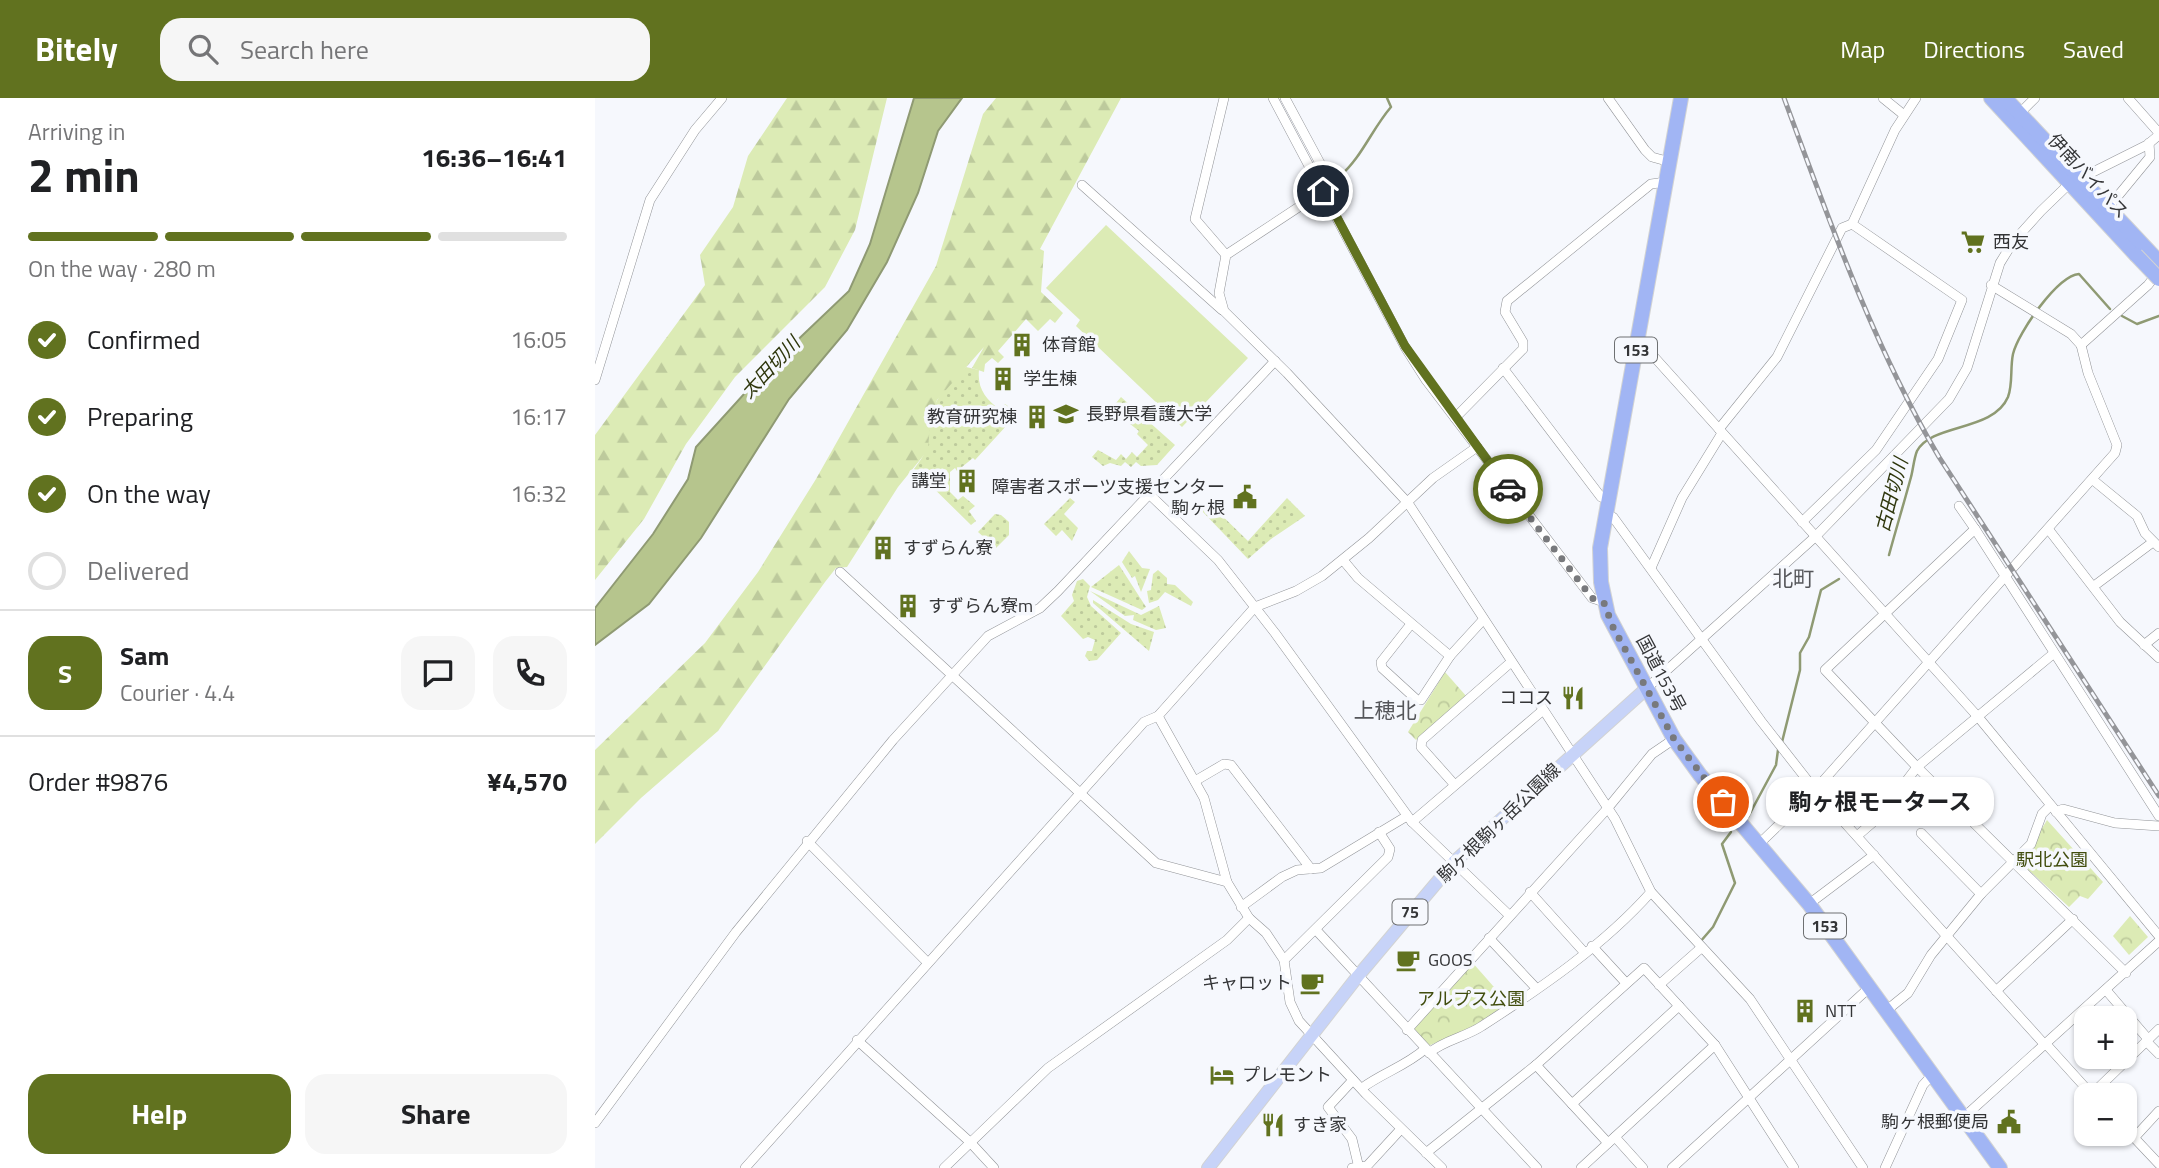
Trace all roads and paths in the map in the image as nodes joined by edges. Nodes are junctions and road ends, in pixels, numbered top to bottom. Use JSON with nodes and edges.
{"nodes":[{"id":1,"x":722,"y":98,"type":"edge"},
{"id":2,"x":1224,"y":98,"type":"edge"},
{"id":3,"x":1273,"y":98,"type":"edge"},
{"id":4,"x":1285,"y":98,"type":"edge"},
{"id":5,"x":1608,"y":98,"type":"edge"},
{"id":6,"x":1681,"y":98,"type":"edge"},
{"id":7,"x":1883,"y":98,"type":"edge"},
{"id":8,"x":1916,"y":98,"type":"edge"},
{"id":9,"x":1991,"y":98,"type":"edge"},
{"id":10,"x":2005,"y":98,"type":"edge"},
{"id":11,"x":2035,"y":98,"type":"edge"},
{"id":12,"x":2128,"y":98,"type":"edge"},
{"id":13,"x":2019,"y":114,"type":"junction"},
{"id":14,"x":1903,"y":115,"type":"junction"},
{"id":15,"x":2159,"y":134,"type":"edge"},
{"id":16,"x":2149,"y":143,"type":"junction"},
{"id":17,"x":1670,"y":162,"type":"junction"},
{"id":18,"x":1666,"y":182,"type":"junction"},
{"id":19,"x":2074,"y":182,"type":"junction"},
{"id":20,"x":1082,"y":185,"type":"dead end"},
{"id":21,"x":1323,"y":191,"type":"junction"},
{"id":22,"x":2108,"y":208,"type":"junction"},
{"id":23,"x":1852,"y":224,"type":"junction"},
{"id":24,"x":1226,"y":255,"type":"junction"},
{"id":25,"x":2159,"y":262,"type":"edge"},
{"id":26,"x":2159,"y":271,"type":"edge"},
{"id":27,"x":2159,"y":279,"type":"edge"},
{"id":28,"x":1991,"y":285,"type":"junction"},
{"id":29,"x":1224,"y":311,"type":"junction"},
{"id":30,"x":1638,"y":339,"type":"junction"},
{"id":31,"x":2081,"y":345,"type":"junction"},
{"id":32,"x":1275,"y":360,"type":"junction"},
{"id":33,"x":1503,"y":368,"type":"junction"},
{"id":34,"x":595,"y":380,"type":"edge"},
{"id":35,"x":1455,"y":418,"type":"junction"},
{"id":36,"x":1720,"y":431,"type":"junction"},
{"id":37,"x":1476,"y":447,"type":"junction"},
{"id":38,"x":2093,"y":480,"type":"junction"},
{"id":39,"x":1149,"y":494,"type":"junction"},
{"id":40,"x":1609,"y":498,"type":"junction"},
{"id":41,"x":1408,"y":503,"type":"junction"},
{"id":42,"x":1959,"y":506,"type":"dead end"},
{"id":43,"x":1606,"y":515,"type":"junction"},
{"id":44,"x":1801,"y":522,"type":"junction"},
{"id":45,"x":1975,"y":529,"type":"junction"},
{"id":46,"x":2049,"y":530,"type":"junction"},
{"id":47,"x":1815,"y":537,"type":"junction"},
{"id":48,"x":2156,"y":545,"type":"edge"},
{"id":49,"x":1343,"y":560,"type":"junction"},
{"id":50,"x":1651,"y":568,"type":"junction"},
{"id":51,"x":840,"y":572,"type":"dead end"},
{"id":52,"x":2004,"y":578,"type":"junction"},
{"id":53,"x":2094,"y":586,"type":"junction"},
{"id":54,"x":1604,"y":603,"type":"junction"},
{"id":55,"x":1255,"y":607,"type":"junction"},
{"id":56,"x":1884,"y":613,"type":"junction"},
{"id":57,"x":1482,"y":621,"type":"junction"},
{"id":58,"x":1411,"y":624,"type":"junction"},
{"id":59,"x":2159,"y":633,"type":"edge"},
{"id":60,"x":1703,"y":637,"type":"junction"},
{"id":61,"x":2144,"y":645,"type":"junction"},
{"id":62,"x":2053,"y":654,"type":"junction"},
{"id":63,"x":1450,"y":656,"type":"junction"},
{"id":64,"x":2159,"y":658,"type":"edge"},
{"id":65,"x":1510,"y":663,"type":"junction"},
{"id":66,"x":1928,"y":664,"type":"junction"},
{"id":67,"x":952,"y":676,"type":"junction"},
{"id":68,"x":1647,"y":688,"type":"junction"},
{"id":69,"x":1542,"y":711,"type":"junction"},
{"id":70,"x":1157,"y":716,"type":"junction"},
{"id":71,"x":1979,"y":718,"type":"junction"},
{"id":72,"x":1875,"y":723,"type":"junction"},
{"id":73,"x":1674,"y":739,"type":"junction"},
{"id":74,"x":1571,"y":755,"type":"junction"},
{"id":75,"x":1917,"y":766,"type":"junction"},
{"id":76,"x":1195,"y":781,"type":"junction"},
{"id":77,"x":1454,"y":784,"type":"junction"},
{"id":78,"x":1815,"y":790,"type":"junction"},
{"id":79,"x":1078,"y":793,"type":"junction"},
{"id":80,"x":1607,"y":809,"type":"junction"},
{"id":81,"x":2053,"y":809,"type":"junction"},
{"id":82,"x":2159,"y":816,"type":"edge"},
{"id":83,"x":1409,"y":819,"type":"junction"},
{"id":84,"x":2159,"y":826,"type":"edge"},
{"id":85,"x":1379,"y":832,"type":"junction"},
{"id":86,"x":1921,"y":833,"type":"dead end"},
{"id":87,"x":1857,"y":836,"type":"junction"},
{"id":88,"x":807,"y":841,"type":"junction"},
{"id":89,"x":1759,"y":844,"type":"junction"},
{"id":90,"x":1874,"y":855,"type":"junction"},
{"id":91,"x":1454,"y":862,"type":"junction"},
{"id":92,"x":2015,"y":862,"type":"junction"},
{"id":93,"x":1311,"y":869,"type":"junction"},
{"id":94,"x":1227,"y":882,"type":"junction"},
{"id":95,"x":1529,"y":892,"type":"junction"},
{"id":96,"x":1651,"y":892,"type":"junction"},
{"id":97,"x":1981,"y":894,"type":"junction"},
{"id":98,"x":1809,"y":904,"type":"junction"},
{"id":99,"x":1241,"y":907,"type":"junction"},
{"id":100,"x":1509,"y":915,"type":"junction"},
{"id":101,"x":1249,"y":918,"type":"junction"},
{"id":102,"x":2073,"y":919,"type":"junction"},
{"id":103,"x":1317,"y":931,"type":"junction"},
{"id":104,"x":1946,"y":936,"type":"junction"},
{"id":105,"x":1489,"y":938,"type":"junction"},
{"id":106,"x":2159,"y":938,"type":"edge"},
{"id":107,"x":1702,"y":948,"type":"junction"},
{"id":108,"x":1588,"y":949,"type":"junction"},
{"id":109,"x":1284,"y":960,"type":"junction"},
{"id":110,"x":927,"y":962,"type":"junction"},
{"id":111,"x":2126,"y":973,"type":"junction"},
{"id":112,"x":1358,"y":976,"type":"junction"},
{"id":113,"x":1626,"y":983,"type":"junction"},
{"id":114,"x":1659,"y":985,"type":"junction"},
{"id":115,"x":1870,"y":987,"type":"junction"},
{"id":116,"x":1536,"y":988,"type":"junction"},
{"id":117,"x":2106,"y":990,"type":"junction"},
{"id":118,"x":1996,"y":991,"type":"junction"},
{"id":119,"x":1679,"y":1006,"type":"junction"},
{"id":120,"x":1887,"y":1010,"type":"junction"},
{"id":121,"x":2159,"y":1029,"type":"edge"},
{"id":122,"x":1407,"y":1030,"type":"junction"},
{"id":123,"x":1312,"y":1035,"type":"junction"},
{"id":124,"x":856,"y":1040,"type":"junction"},
{"id":125,"x":2147,"y":1040,"type":"junction"},
{"id":126,"x":2046,"y":1044,"type":"junction"},
{"id":127,"x":1715,"y":1045,"type":"junction"},
{"id":128,"x":1427,"y":1051,"type":"junction"},
{"id":129,"x":2159,"y":1054,"type":"edge"},
{"id":130,"x":1792,"y":1060,"type":"junction"},
{"id":131,"x":1536,"y":1065,"type":"junction"},
{"id":132,"x":1933,"y":1074,"type":"junction"},
{"id":133,"x":1353,"y":1080,"type":"junction"},
{"id":134,"x":2081,"y":1083,"type":"edge"},
{"id":135,"x":2104,"y":1083,"type":"edge"},
{"id":136,"x":1362,"y":1088,"type":"junction"},
{"id":137,"x":1749,"y":1098,"type":"junction"},
{"id":138,"x":1572,"y":1104,"type":"junction"},
{"id":139,"x":1481,"y":1109,"type":"junction"},
{"id":140,"x":2159,"y":1111,"type":"edge"},
{"id":141,"x":1963,"y":1118,"type":"junction"},
{"id":142,"x":595,"y":1122,"type":"edge"},
{"id":143,"x":1401,"y":1129,"type":"junction"},
{"id":144,"x":2137,"y":1135,"type":"edge"},
{"id":145,"x":1611,"y":1140,"type":"junction"},
{"id":146,"x":2137,"y":1141,"type":"edge"},
{"id":147,"x":970,"y":1142,"type":"junction"},
{"id":148,"x":1426,"y":1153,"type":"junction"},
{"id":149,"x":2159,"y":1164,"type":"edge"},
{"id":150,"x":745,"y":1168,"type":"edge"},
{"id":151,"x":944,"y":1168,"type":"edge"},
{"id":152,"x":995,"y":1168,"type":"edge"},
{"id":153,"x":1208,"y":1168,"type":"edge"},
{"id":154,"x":1352,"y":1168,"type":"edge"},
{"id":155,"x":1359,"y":1168,"type":"edge"},
{"id":156,"x":1442,"y":1168,"type":"edge"},
{"id":157,"x":1537,"y":1168,"type":"edge"},
{"id":158,"x":1581,"y":1168,"type":"edge"},
{"id":159,"x":1643,"y":1168,"type":"edge"},
{"id":160,"x":1672,"y":1168,"type":"edge"},
{"id":161,"x":1794,"y":1168,"type":"edge"},
{"id":162,"x":1863,"y":1168,"type":"edge"},
{"id":163,"x":1885,"y":1168,"type":"edge"},
{"id":164,"x":2000,"y":1168,"type":"edge"}],
"edges":[{"from":1,"to":34,"type":"street"},
{"from":2,"to":24,"type":"street"},
{"from":3,"to":21,"type":"street"},
{"from":4,"to":21,"type":"street"},
{"from":5,"to":17,"type":"street"},
{"from":6,"to":17,"type":"highway","name":"国道153号","number":"153"},
{"from":7,"to":14,"type":"street"},
{"from":8,"to":14,"type":"street"},
{"from":9,"to":19,"type":"highway","name":"伊南バイパス"},
{"from":10,"to":13,"type":"highway","name":"伊南バイパス"},
{"from":11,"to":13,"type":"street"},
{"from":12,"to":15,"type":"street"},
{"from":13,"to":19,"type":"highway","name":"伊南バイパス"},
{"from":14,"to":23,"type":"street"},
{"from":15,"to":16,"type":"street"},
{"from":16,"to":19,"type":"street"},
{"from":16,"to":22,"type":"street"},
{"from":17,"to":18,"type":"highway","name":"国道153号","number":"153"},
{"from":18,"to":30,"type":"highway","name":"国道153号","number":"153"},
{"from":18,"to":33,"type":"street"},
{"from":19,"to":22,"type":"highway","name":"伊南バイパス"},
{"from":19,"to":27,"type":"highway","name":"伊南バイパス","bridge":true},
{"from":19,"to":28,"type":"street"},
{"from":20,"to":29,"type":"street"},
{"from":21,"to":24,"type":"street"},
{"from":21,"to":35,"type":"street"},
{"from":22,"to":25,"type":"highway","name":"伊南バイパス"},
{"from":23,"to":36,"type":"street"},
{"from":23,"to":44,"type":"street"},
{"from":24,"to":29,"type":"street"},
{"from":26,"to":31,"type":"street"},
{"from":28,"to":31,"type":"street"},
{"from":28,"to":47,"type":"street"},
{"from":29,"to":32,"type":"street"},
{"from":30,"to":36,"type":"street"},
{"from":30,"to":40,"type":"highway","name":"国道153号","number":"153"},
{"from":31,"to":38,"type":"street"},
{"from":32,"to":39,"type":"street"},
{"from":32,"to":41,"type":"street"},
{"from":33,"to":35,"type":"street"},
{"from":33,"to":40,"type":"street"},
{"from":35,"to":37,"type":"street"},
{"from":36,"to":44,"type":"street"},
{"from":36,"to":50,"type":"street"},
{"from":37,"to":41,"type":"street"},
{"from":37,"to":54,"type":"street"},
{"from":38,"to":46,"type":"street"},
{"from":38,"to":48,"type":"street"},
{"from":39,"to":55,"type":"street"},
{"from":39,"to":67,"type":"street"},
{"from":40,"to":43,"type":"highway","name":"国道153号","number":"153"},
{"from":41,"to":49,"type":"street"},
{"from":41,"to":57,"type":"street"},
{"from":42,"to":45,"type":"street"},
{"from":43,"to":50,"type":"street"},
{"from":43,"to":54,"type":"highway","name":"国道153号","number":"153"},
{"from":44,"to":47,"type":"street"},
{"from":45,"to":52,"type":"street"},
{"from":45,"to":56,"type":"street"},
{"from":46,"to":52,"type":"street"},
{"from":46,"to":53,"type":"street"},
{"from":47,"to":56,"type":"street"},
{"from":47,"to":60,"type":"street"},
{"from":48,"to":53,"type":"street"},
{"from":49,"to":55,"type":"street"},
{"from":49,"to":58,"type":"street"},
{"from":50,"to":60,"type":"street"},
{"from":51,"to":67,"type":"street"},
{"from":52,"to":62,"type":"street"},
{"from":52,"to":66,"type":"street"},
{"from":53,"to":61,"type":"street"},
{"from":54,"to":68,"type":"highway","name":"国道153号","number":"153"},
{"from":55,"to":70,"type":"street"},
{"from":55,"to":83,"type":"street"},
{"from":56,"to":66,"type":"street"},
{"from":56,"to":72,"type":"street"},
{"from":57,"to":63,"type":"street"},
{"from":57,"to":65,"type":"street"},
{"from":58,"to":63,"type":"street"},
{"from":58,"to":63,"type":"street"},
{"from":59,"to":61,"type":"street"},
{"from":60,"to":68,"type":"street"},
{"from":60,"to":78,"type":"street"},
{"from":61,"to":64,"type":"street"},
{"from":62,"to":71,"type":"street"},
{"from":62,"to":82,"type":"street"},
{"from":65,"to":69,"type":"street"},
{"from":65,"to":77,"type":"street"},
{"from":66,"to":71,"type":"street"},
{"from":66,"to":72,"type":"street"},
{"from":67,"to":79,"type":"street"},
{"from":67,"to":88,"type":"street"},
{"from":68,"to":73,"type":"highway","name":"国道153号","number":"153"},
{"from":68,"to":74,"type":"main road","name":"駒ヶ根駒ヶ岳公園線","number":"75"},
{"from":69,"to":74,"type":"street"},
{"from":69,"to":77,"type":"street"},
{"from":70,"to":76,"type":"street"},
{"from":70,"to":79,"type":"street"},
{"from":71,"to":75,"type":"street"},
{"from":71,"to":81,"type":"street"},
{"from":72,"to":75,"type":"street"},
{"from":72,"to":78,"type":"street"},
{"from":73,"to":80,"type":"street"},
{"from":73,"to":89,"type":"highway","name":"国道153号","number":"153"},
{"from":74,"to":80,"type":"street"},
{"from":74,"to":91,"type":"main road","name":"駒ヶ根駒ヶ岳公園線","number":"75"},
{"from":75,"to":87,"type":"street"},
{"from":75,"to":92,"type":"street"},
{"from":76,"to":93,"type":"street"},
{"from":76,"to":94,"type":"street"},
{"from":77,"to":83,"type":"street"},
{"from":78,"to":87,"type":"street"},
{"from":78,"to":89,"type":"street"},
{"from":79,"to":94,"type":"street"},
{"from":79,"to":110,"type":"street"},
{"from":80,"to":95,"type":"street"},
{"from":80,"to":96,"type":"street"},
{"from":81,"to":84,"type":"street"},
{"from":81,"to":92,"type":"street"},
{"from":81,"to":106,"type":"street"},
{"from":83,"to":85,"type":"street"},
{"from":83,"to":91,"type":"street"},
{"from":85,"to":93,"type":"street"},
{"from":85,"to":103,"type":"street"},
{"from":86,"to":97,"type":"street"},
{"from":87,"to":90,"type":"street"},
{"from":88,"to":110,"type":"street"},
{"from":88,"to":142,"type":"street"},
{"from":89,"to":98,"type":"highway","name":"国道153号","number":"153"},
{"from":90,"to":98,"type":"street"},
{"from":90,"to":104,"type":"street"},
{"from":91,"to":100,"type":"street"},
{"from":91,"to":112,"type":"main road","name":"駒ヶ根駒ヶ岳公園線","number":"75"},
{"from":92,"to":97,"type":"street"},
{"from":92,"to":102,"type":"street"},
{"from":93,"to":99,"type":"street"},
{"from":94,"to":99,"type":"street"},
{"from":95,"to":100,"type":"street"},
{"from":95,"to":108,"type":"street"},
{"from":96,"to":107,"type":"street"},
{"from":96,"to":108,"type":"street"},
{"from":97,"to":104,"type":"street"},
{"from":98,"to":115,"type":"highway","name":"国道153号","number":"153"},
{"from":99,"to":101,"type":"street"},
{"from":100,"to":105,"type":"street"},
{"from":101,"to":109,"type":"street"},
{"from":101,"to":147,"type":"street"},
{"from":102,"to":111,"type":"street"},
{"from":102,"to":118,"type":"street"},
{"from":103,"to":109,"type":"street"},
{"from":103,"to":112,"type":"street"},
{"from":104,"to":118,"type":"street"},
{"from":104,"to":120,"type":"street"},
{"from":105,"to":116,"type":"street"},
{"from":105,"to":122,"type":"street"},
{"from":106,"to":111,"type":"street"},
{"from":107,"to":114,"type":"street"},
{"from":107,"to":130,"type":"street"},
{"from":108,"to":113,"type":"street"},
{"from":108,"to":116,"type":"street"},
{"from":109,"to":123,"type":"street"},
{"from":110,"to":124,"type":"street"},
{"from":111,"to":117,"type":"street"},
{"from":112,"to":122,"type":"street"},
{"from":112,"to":123,"type":"main road","name":"駒ヶ根駒ヶ岳公園線","number":"75"},
{"from":113,"to":114,"type":"street"},
{"from":113,"to":131,"type":"street"},
{"from":114,"to":119,"type":"street"},
{"from":115,"to":120,"type":"highway","name":"国道153号","number":"153"},
{"from":115,"to":130,"type":"street"},
{"from":116,"to":128,"type":"street"},
{"from":117,"to":125,"type":"street"},
{"from":117,"to":126,"type":"street"},
{"from":118,"to":126,"type":"street"},
{"from":119,"to":127,"type":"street"},
{"from":119,"to":138,"type":"street"},
{"from":120,"to":132,"type":"highway","name":"国道153号","number":"153"},
{"from":121,"to":125,"type":"street"},
{"from":122,"to":128,"type":"street"},
{"from":123,"to":133,"type":"street"},
{"from":123,"to":153,"type":"main road","name":"駒ヶ根駒ヶ岳公園線","number":"75"},
{"from":124,"to":147,"type":"street"},
{"from":124,"to":150,"type":"street"},
{"from":125,"to":129,"type":"street"},
{"from":125,"to":135,"type":"street"},
{"from":126,"to":134,"type":"street"},
{"from":126,"to":141,"type":"street"},
{"from":127,"to":137,"type":"street"},
{"from":127,"to":145,"type":"street"},
{"from":128,"to":136,"type":"street"},
{"from":128,"to":139,"type":"street"},
{"from":130,"to":137,"type":"street"},
{"from":130,"to":162,"type":"street"},
{"from":131,"to":138,"type":"street"},
{"from":131,"to":139,"type":"street"},
{"from":132,"to":141,"type":"highway","name":"国道153号","number":"153"},
{"from":132,"to":163,"type":"street"},
{"from":133,"to":136,"type":"street"},
{"from":133,"to":155,"type":"street"},
{"from":136,"to":143,"type":"street"},
{"from":137,"to":160,"type":"street"},
{"from":137,"to":161,"type":"street"},
{"from":138,"to":145,"type":"street"},
{"from":139,"to":148,"type":"street"},
{"from":139,"to":157,"type":"street"},
{"from":140,"to":144,"type":"street"},
{"from":141,"to":164,"type":"highway","name":"国道153号","number":"153"},
{"from":143,"to":148,"type":"street"},
{"from":143,"to":155,"type":"street"},
{"from":145,"to":158,"type":"street"},
{"from":145,"to":159,"type":"street"},
{"from":146,"to":149,"type":"street"},
{"from":147,"to":151,"type":"street"},
{"from":147,"to":152,"type":"street"},
{"from":148,"to":156,"type":"street"},
{"from":154,"to":155,"type":"street"}]}
